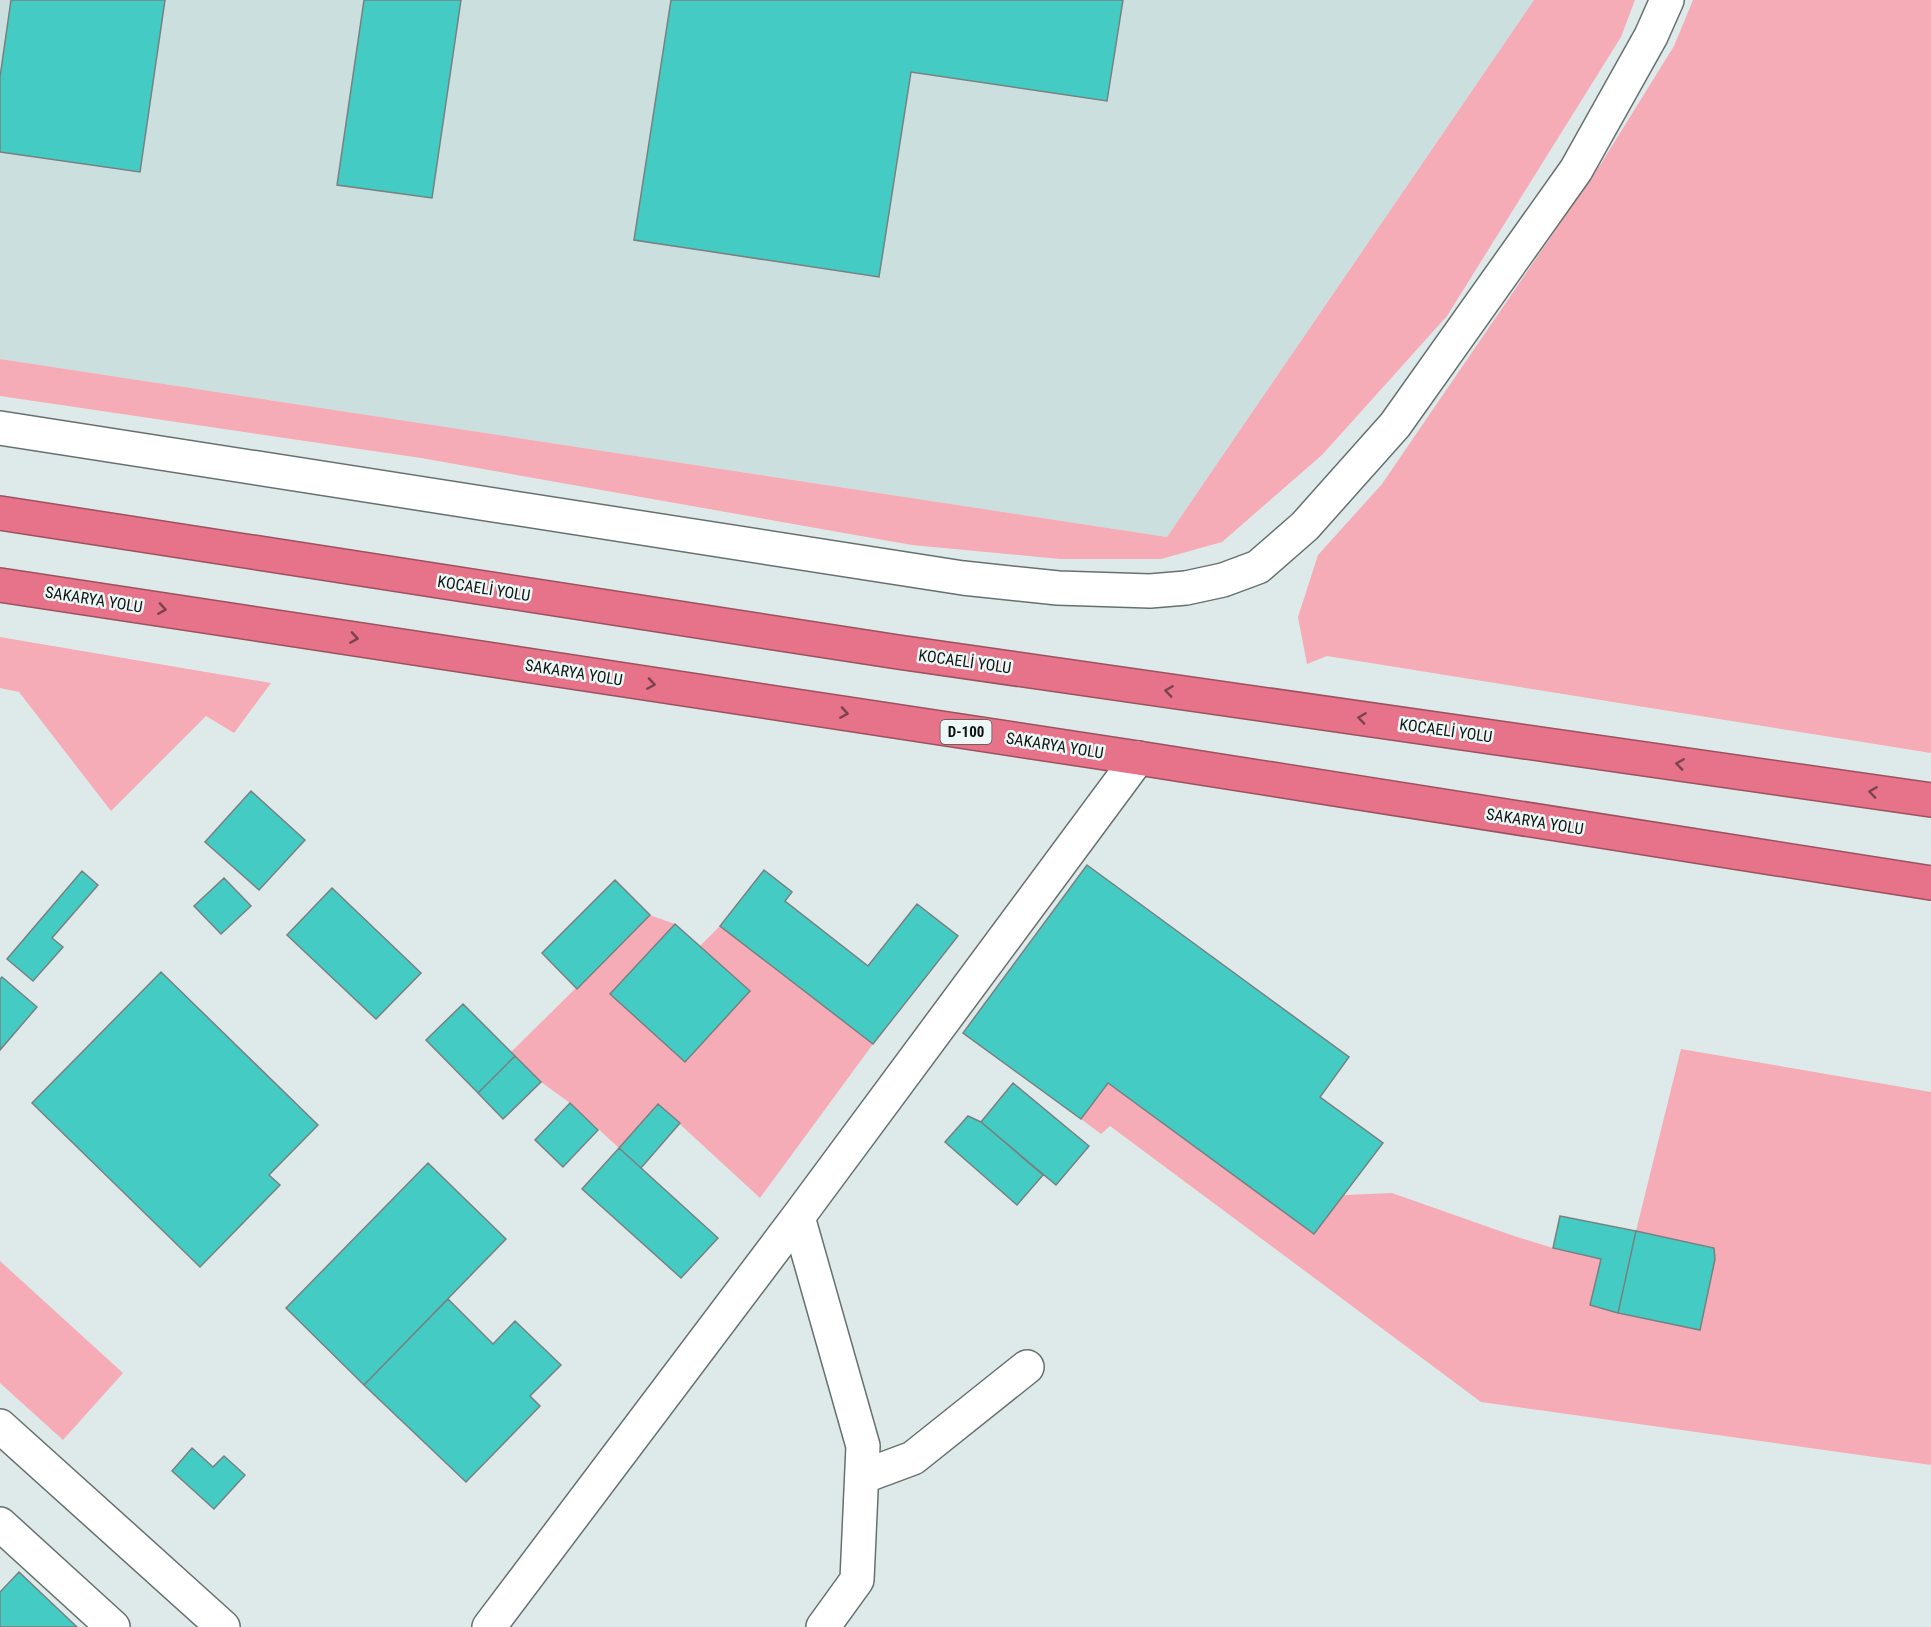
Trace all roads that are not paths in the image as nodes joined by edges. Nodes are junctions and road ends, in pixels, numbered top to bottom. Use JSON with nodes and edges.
{"nodes":[{"id":1,"x":1667,"y":0,"type":"edge"},
{"id":2,"x":0,"y":428,"type":"edge"},
{"id":3,"x":0,"y":513,"type":"edge"},
{"id":4,"x":0,"y":585,"type":"edge"},
{"id":5,"x":1138,"y":758,"type":"junction"},
{"id":6,"x":1931,"y":800,"type":"edge"},
{"id":7,"x":1931,"y":883,"type":"edge"},
{"id":8,"x":798,"y":1217,"type":"junction"},
{"id":9,"x":1027,"y":1367,"type":"dead end"},
{"id":10,"x":0,"y":1426,"type":"edge"},
{"id":11,"x":861,"y":1477,"type":"junction"},
{"id":12,"x":0,"y":1524,"type":"edge"},
{"id":13,"x":113,"y":1627,"type":"edge"},
{"id":14,"x":224,"y":1627,"type":"edge"},
{"id":15,"x":489,"y":1627,"type":"edge"},
{"id":16,"x":823,"y":1627,"type":"edge"}],
"edges":[{"from":1,"to":2,"type":"street"},
{"from":6,"to":3,"type":"highway","name":"KOCAELİ YOLU","one_way":true},
{"from":4,"to":5,"type":"highway","name":"SAKARYA YOLU","number":"D-100","one_way":true},
{"from":5,"to":7,"type":"highway","name":"SAKARYA YOLU","number":"D-100"},
{"from":5,"to":8,"type":"street"},
{"from":8,"to":11,"type":"street"},
{"from":8,"to":15,"type":"street"},
{"from":9,"to":11,"type":"street"},
{"from":10,"to":14,"type":"street"},
{"from":11,"to":16,"type":"street"},
{"from":12,"to":13,"type":"street"}]}
